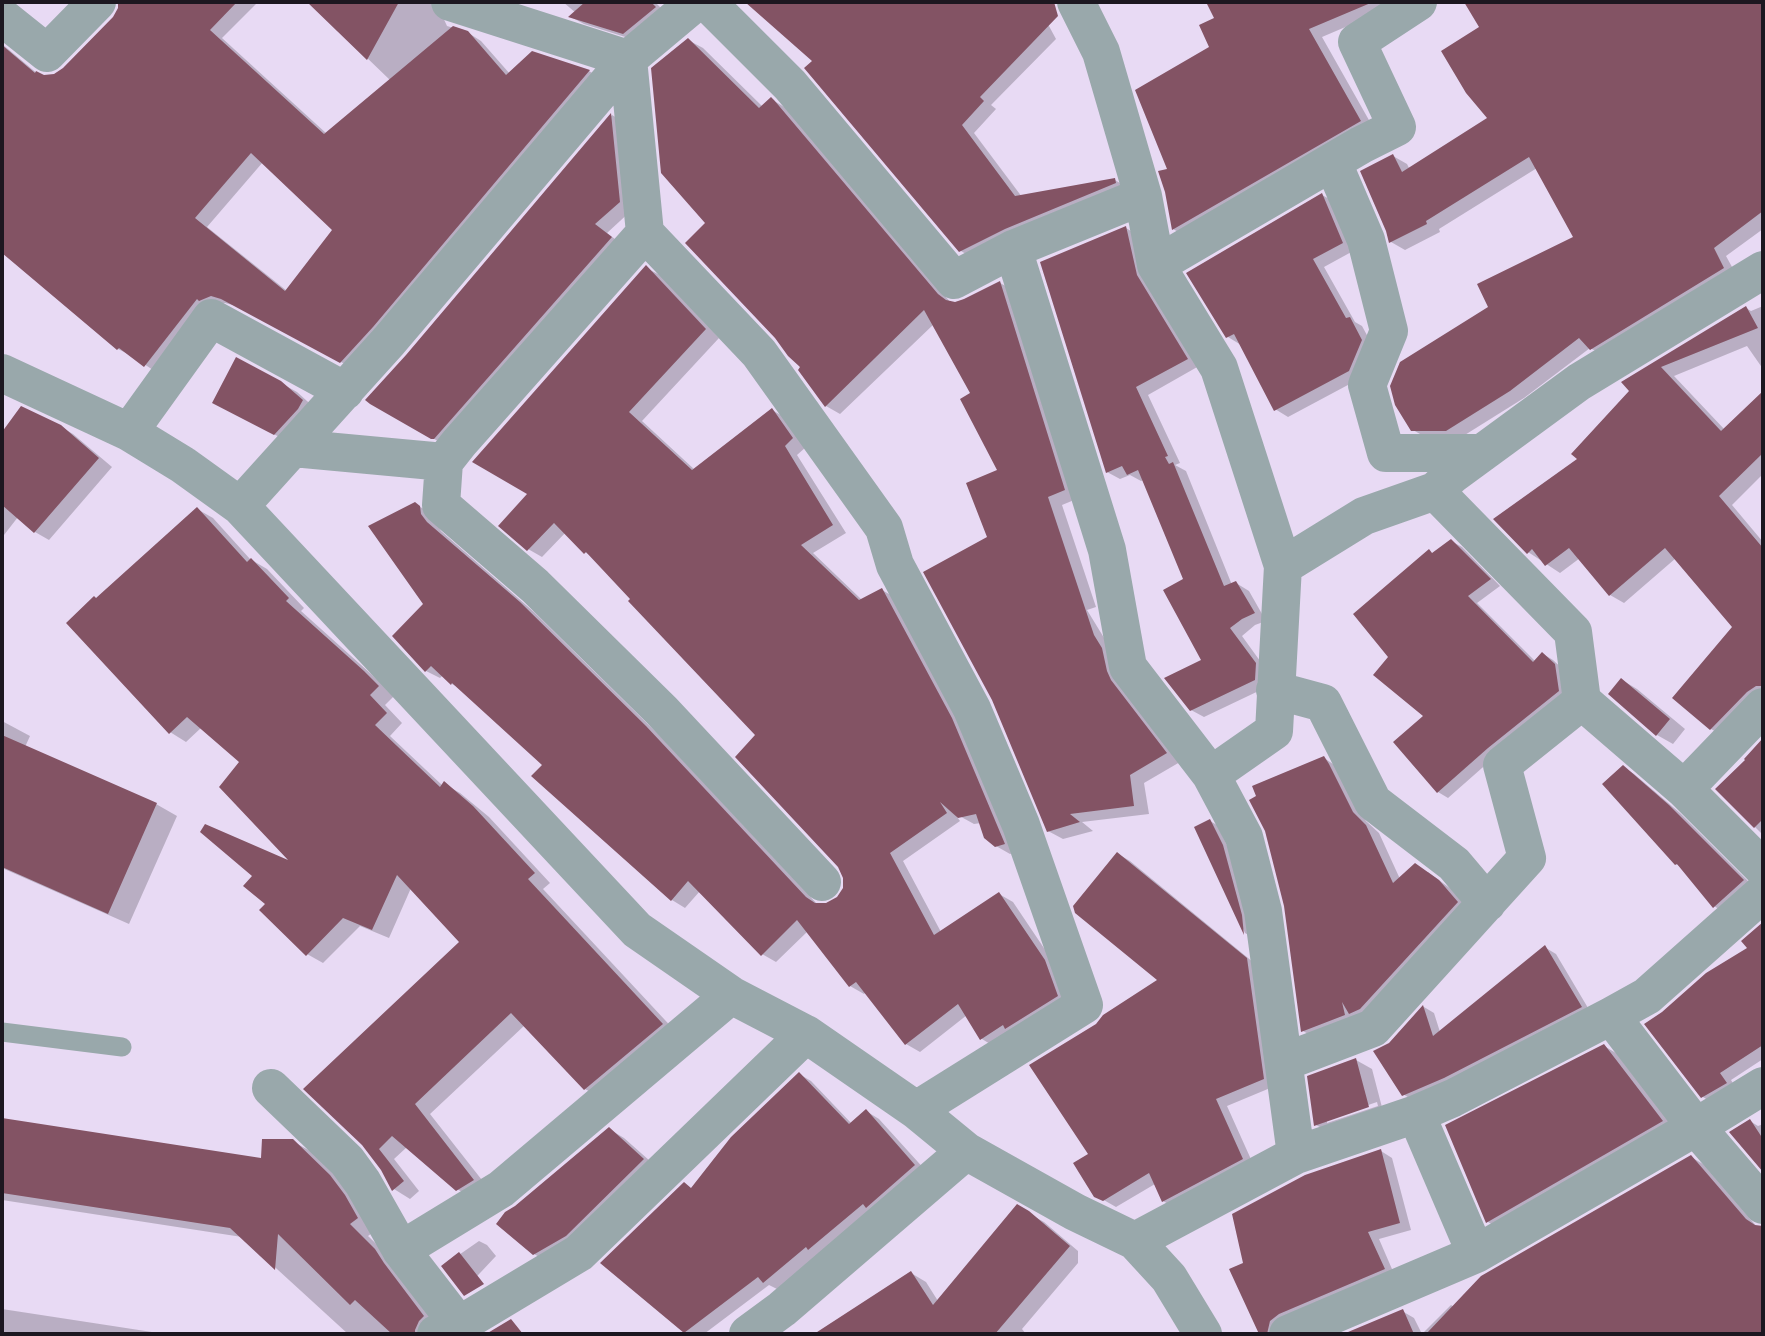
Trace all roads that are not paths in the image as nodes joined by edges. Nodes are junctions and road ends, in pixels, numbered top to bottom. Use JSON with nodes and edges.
{"nodes":[{"id":1,"x":97,"y":2,"type":"edge"},
{"id":2,"x":450,"y":2,"type":"edge"},
{"id":3,"x":696,"y":2,"type":"edge"},
{"id":4,"x":707,"y":2,"type":"edge"},
{"id":5,"x":1076,"y":2,"type":"edge"},
{"id":6,"x":1418,"y":2,"type":"edge"},
{"id":7,"x":2,"y":17,"type":"edge"},
{"id":8,"x":628,"y":59,"type":"junction"},
{"id":9,"x":1333,"y":163,"type":"junction"},
{"id":10,"x":1143,"y":196,"type":"junction"},
{"id":11,"x":645,"y":233,"type":"junction"},
{"id":12,"x":1013,"y":249,"type":"junction"},
{"id":13,"x":1156,"y":265,"type":"junction"},
{"id":14,"x":1763,"y":270,"type":"edge"},
{"id":15,"x":2,"y":373,"type":"edge"},
{"id":16,"x":345,"y":391,"type":"junction"},
{"id":17,"x":129,"y":432,"type":"junction"},
{"id":18,"x":293,"y":448,"type":"junction"},
{"id":19,"x":1482,"y":453,"type":"junction"},
{"id":20,"x":444,"y":462,"type":"junction"},
{"id":21,"x":1435,"y":491,"type":"junction"},
{"id":22,"x":240,"y":506,"type":"junction"},
{"id":23,"x":1283,"y":566,"type":"junction"},
{"id":24,"x":1275,"y":690,"type":"junction"},
{"id":25,"x":1582,"y":701,"type":"junction"},
{"id":26,"x":1763,"y":707,"type":"edge"},
{"id":27,"x":1211,"y":775,"type":"junction"},
{"id":28,"x":1684,"y":789,"type":"junction"},
{"id":29,"x":1763,"y":868,"type":"edge"},
{"id":30,"x":822,"y":882,"type":"dead end"},
{"id":31,"x":1763,"y":893,"type":"edge"},
{"id":32,"x":1487,"y":903,"type":"junction"},
{"id":33,"x":731,"y":995,"type":"junction"},
{"id":34,"x":1611,"y":1016,"type":"junction"},
{"id":35,"x":2,"y":1032,"type":"edge"},
{"id":36,"x":806,"y":1034,"type":"junction"},
{"id":37,"x":122,"y":1047,"type":"dead end"},
{"id":38,"x":1284,"y":1062,"type":"junction"},
{"id":39,"x":1763,"y":1086,"type":"edge"},
{"id":40,"x":271,"y":1088,"type":"dead end"},
{"id":41,"x":916,"y":1110,"type":"junction"},
{"id":42,"x":1416,"y":1114,"type":"junction"},
{"id":43,"x":1696,"y":1127,"type":"junction"},
{"id":44,"x":966,"y":1151,"type":"junction"},
{"id":45,"x":1296,"y":1154,"type":"junction"},
{"id":46,"x":1763,"y":1205,"type":"edge"},
{"id":47,"x":1135,"y":1241,"type":"junction"},
{"id":48,"x":401,"y":1250,"type":"junction"},
{"id":49,"x":1476,"y":1254,"type":"junction"},
{"id":50,"x":790,"y":1322,"type":"edge"},
{"id":51,"x":447,"y":1330,"type":"edge"},
{"id":52,"x":748,"y":1334,"type":"edge"},
{"id":53,"x":1203,"y":1334,"type":"edge"},
{"id":54,"x":1288,"y":1334,"type":"edge"}],
"edges":[{"from":1,"to":7,"type":"street"},
{"from":2,"to":8,"type":"street"},
{"from":3,"to":8,"type":"street"},
{"from":4,"to":12,"type":"street"},
{"from":5,"to":10,"type":"street"},
{"from":6,"to":9,"type":"street"},
{"from":8,"to":11,"type":"street"},
{"from":8,"to":16,"type":"street"},
{"from":9,"to":13,"type":"street"},
{"from":9,"to":19,"type":"street"},
{"from":10,"to":12,"type":"street"},
{"from":10,"to":13,"type":"street"},
{"from":11,"to":20,"type":"street"},
{"from":11,"to":41,"type":"street"},
{"from":12,"to":27,"type":"street"},
{"from":13,"to":23,"type":"street"},
{"from":14,"to":19,"type":"street"},
{"from":15,"to":17,"type":"street"},
{"from":16,"to":17,"type":"street"},
{"from":16,"to":18,"type":"street"},
{"from":17,"to":22,"type":"street"},
{"from":18,"to":20,"type":"street"},
{"from":18,"to":22,"type":"street"},
{"from":19,"to":21,"type":"street"},
{"from":20,"to":30,"type":"street"},
{"from":21,"to":23,"type":"street"},
{"from":21,"to":25,"type":"street"},
{"from":22,"to":33,"type":"street"},
{"from":23,"to":24,"type":"street"},
{"from":24,"to":27,"type":"street"},
{"from":24,"to":32,"type":"street"},
{"from":25,"to":28,"type":"street"},
{"from":25,"to":32,"type":"street"},
{"from":26,"to":28,"type":"street"},
{"from":27,"to":38,"type":"street"},
{"from":28,"to":29,"type":"street"},
{"from":31,"to":34,"type":"street"},
{"from":32,"to":38,"type":"street"},
{"from":33,"to":36,"type":"street"},
{"from":33,"to":48,"type":"street"},
{"from":34,"to":42,"type":"street"},
{"from":34,"to":43,"type":"street"},
{"from":35,"to":37,"type":"lane"},
{"from":36,"to":41,"type":"street"},
{"from":36,"to":51,"type":"street"},
{"from":38,"to":45,"type":"street"},
{"from":39,"to":43,"type":"street"},
{"from":40,"to":48,"type":"street"},
{"from":41,"to":44,"type":"street"},
{"from":42,"to":45,"type":"street"},
{"from":42,"to":49,"type":"street"},
{"from":43,"to":46,"type":"street"},
{"from":43,"to":49,"type":"street"},
{"from":44,"to":47,"type":"street"},
{"from":44,"to":50,"type":"street"},
{"from":45,"to":47,"type":"street"},
{"from":47,"to":53,"type":"street"},
{"from":48,"to":51,"type":"street"},
{"from":49,"to":54,"type":"street"},
{"from":50,"to":52,"type":"street"}]}
